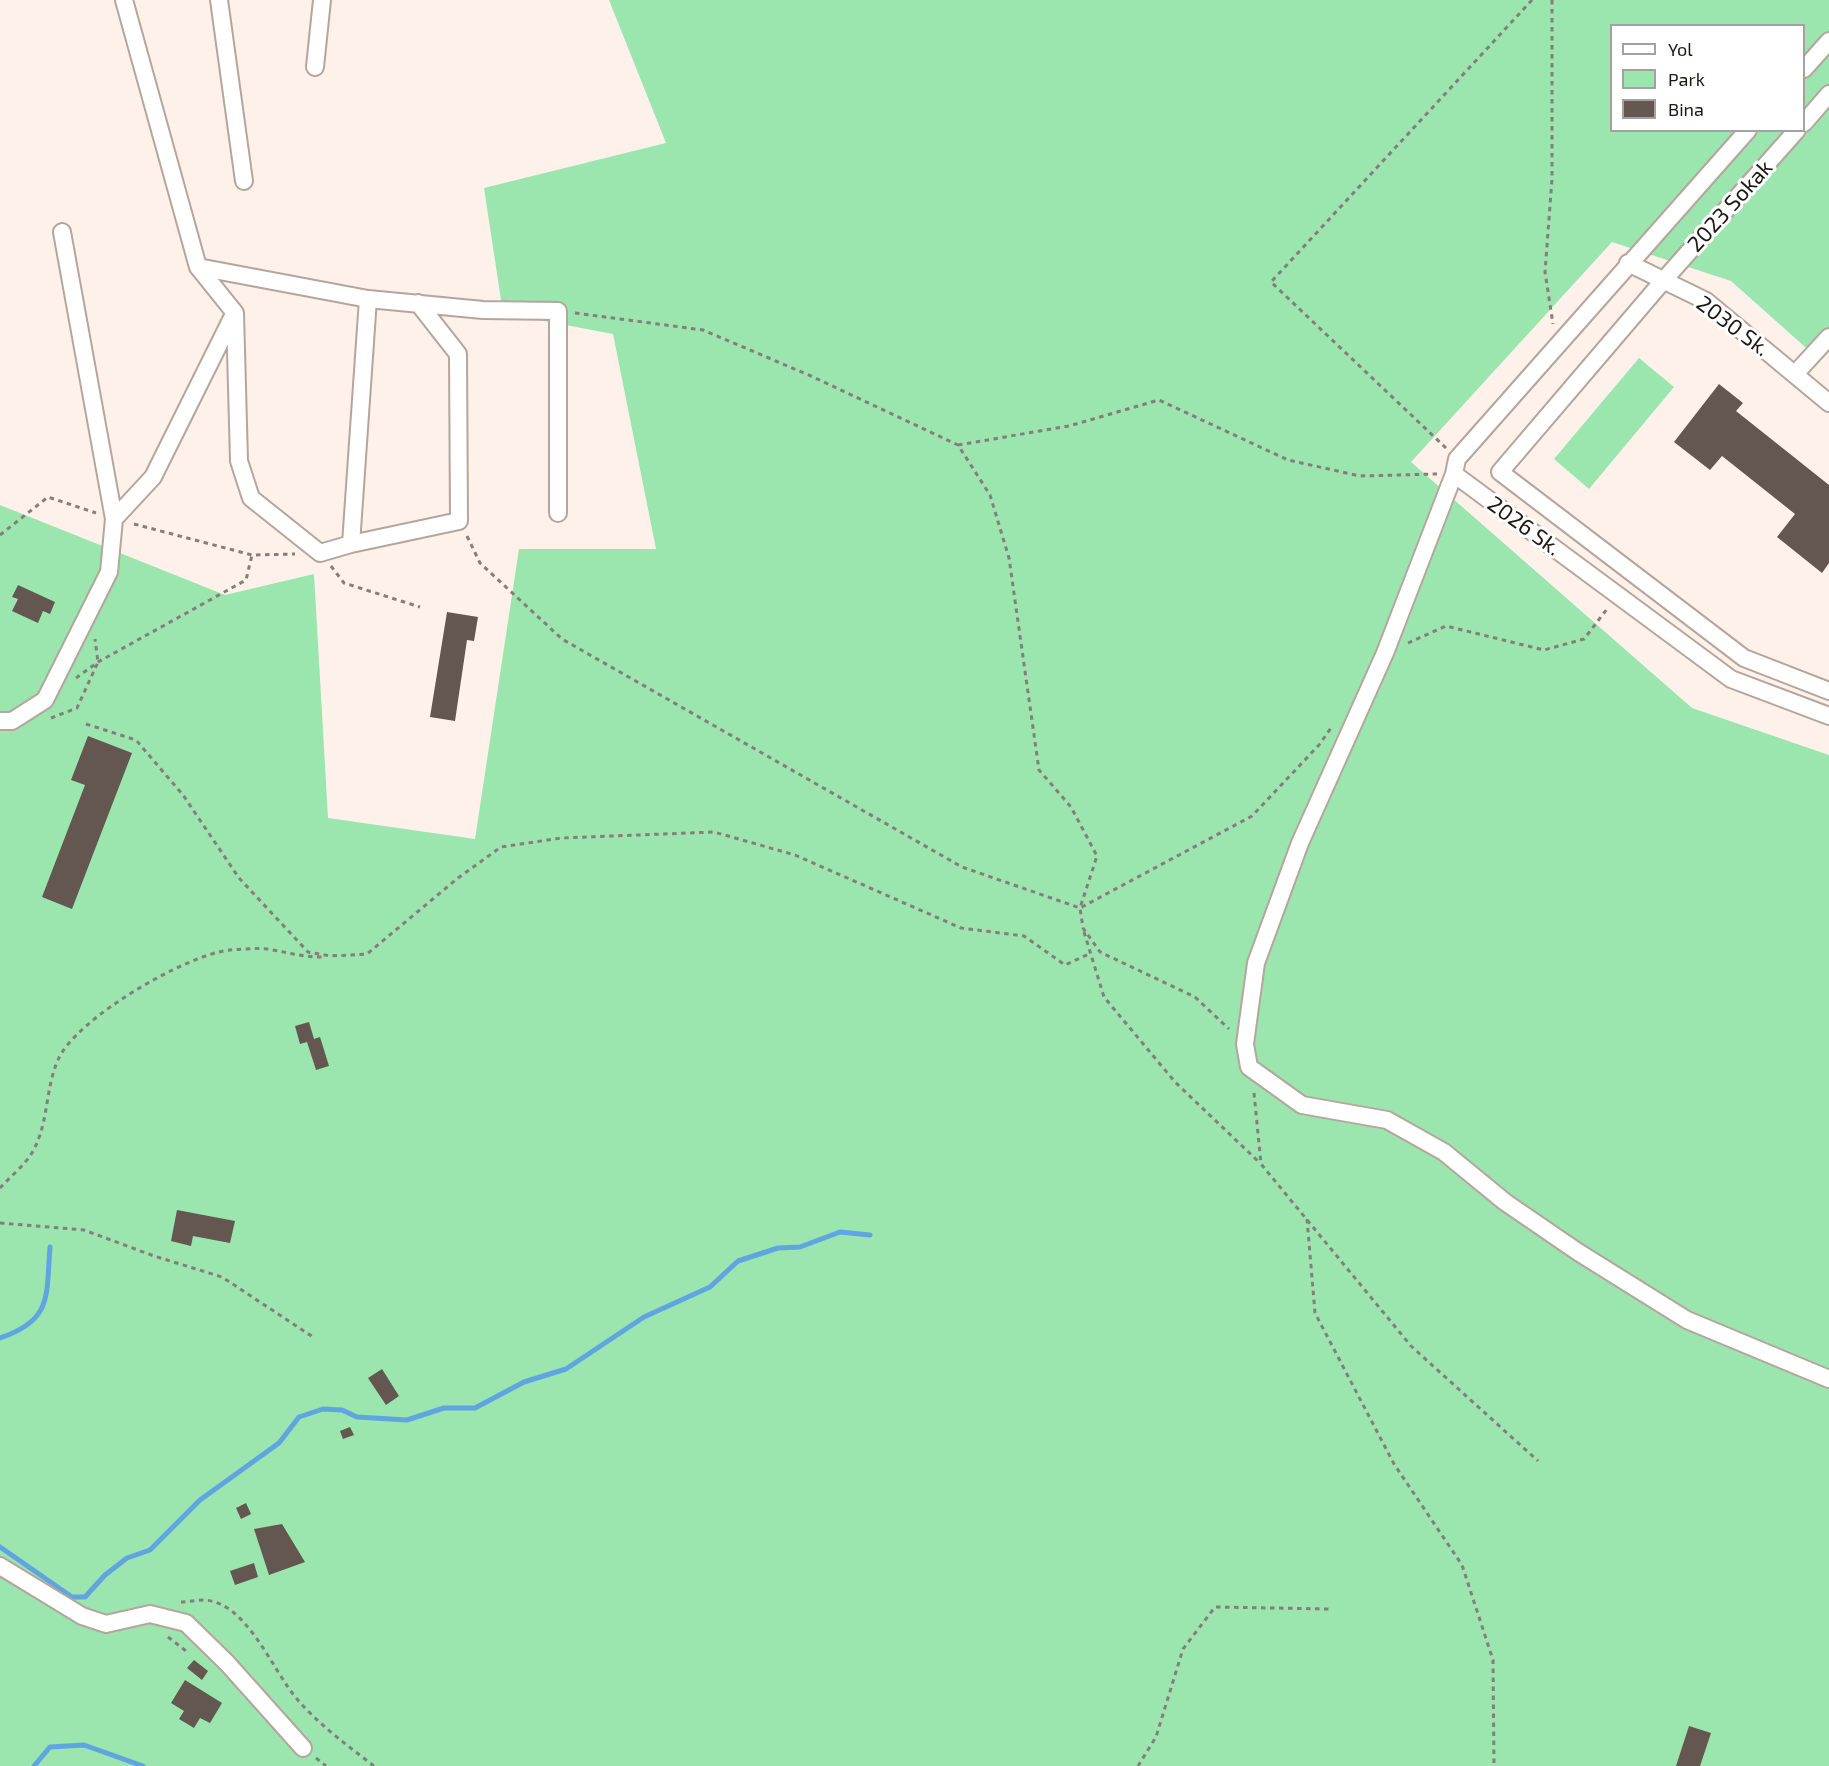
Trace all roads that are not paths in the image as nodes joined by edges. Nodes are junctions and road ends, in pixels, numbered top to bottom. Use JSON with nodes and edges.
{"nodes":[{"id":1,"x":124,"y":0,"type":"edge"},
{"id":2,"x":219,"y":0,"type":"edge"},
{"id":3,"x":322,"y":0,"type":"edge"},
{"id":4,"x":1829,"y":41,"type":"edge"},
{"id":5,"x":315,"y":67,"type":"dead end"},
{"id":6,"x":1805,"y":67,"type":"edge"},
{"id":7,"x":1829,"y":94,"type":"edge"},
{"id":8,"x":1805,"y":121,"type":"edge"},
{"id":9,"x":1746,"y":132,"type":"edge"},
{"id":10,"x":1795,"y":132,"type":"edge"},
{"id":11,"x":244,"y":181,"type":"dead end"},
{"id":12,"x":63,"y":232,"type":"dead end"},
{"id":13,"x":1628,"y":263,"type":"junction"},
{"id":14,"x":198,"y":267,"type":"junction"},
{"id":15,"x":1663,"y":281,"type":"junction"},
{"id":16,"x":368,"y":299,"type":"junction"},
{"id":17,"x":418,"y":303,"type":"junction"},
{"id":18,"x":235,"y":313,"type":"junction"},
{"id":19,"x":1829,"y":337,"type":"edge"},
{"id":20,"x":1795,"y":374,"type":"junction"},
{"id":21,"x":1829,"y":403,"type":"edge"},
{"id":22,"x":1455,"y":467,"type":"junction"},
{"id":23,"x":558,"y":513,"type":"dead end"},
{"id":24,"x":114,"y":519,"type":"junction"},
{"id":25,"x":351,"y":544,"type":"junction"},
{"id":26,"x":1829,"y":691,"type":"edge"},
{"id":27,"x":1829,"y":716,"type":"edge"},
{"id":28,"x":0,"y":721,"type":"edge"},
{"id":29,"x":1829,"y":1379,"type":"edge"},
{"id":30,"x":0,"y":1566,"type":"edge"},
{"id":31,"x":303,"y":1748,"type":"dead end"}],
"edges":[{"from":1,"to":14,"type":"street"},
{"from":2,"to":11,"type":"street"},
{"from":3,"to":5,"type":"street"},
{"from":4,"to":6,"type":"street"},
{"from":7,"to":8,"type":"street"},
{"from":9,"to":13,"type":"street","name":"2023 Sokak"},
{"from":10,"to":15,"type":"street","name":"2023 Sokak"},
{"from":12,"to":24,"type":"street"},
{"from":13,"to":15,"type":"street","name":"2030 Sk."},
{"from":13,"to":22,"type":"street"},
{"from":14,"to":16,"type":"street"},
{"from":14,"to":18,"type":"street"},
{"from":15,"to":20,"type":"street","name":"2030 Sk."},
{"from":15,"to":26,"type":"street","name":"2026 Sk."},
{"from":16,"to":17,"type":"street"},
{"from":16,"to":25,"type":"street"},
{"from":17,"to":23,"type":"street"},
{"from":17,"to":25,"type":"street"},
{"from":18,"to":24,"type":"street"},
{"from":18,"to":25,"type":"street"},
{"from":19,"to":20,"type":"street"},
{"from":20,"to":21,"type":"street","name":"2030 Sk."},
{"from":22,"to":27,"type":"street","name":"2026 Sk."},
{"from":22,"to":29,"type":"street"},
{"from":24,"to":28,"type":"street"},
{"from":30,"to":31,"type":"street"}]}
